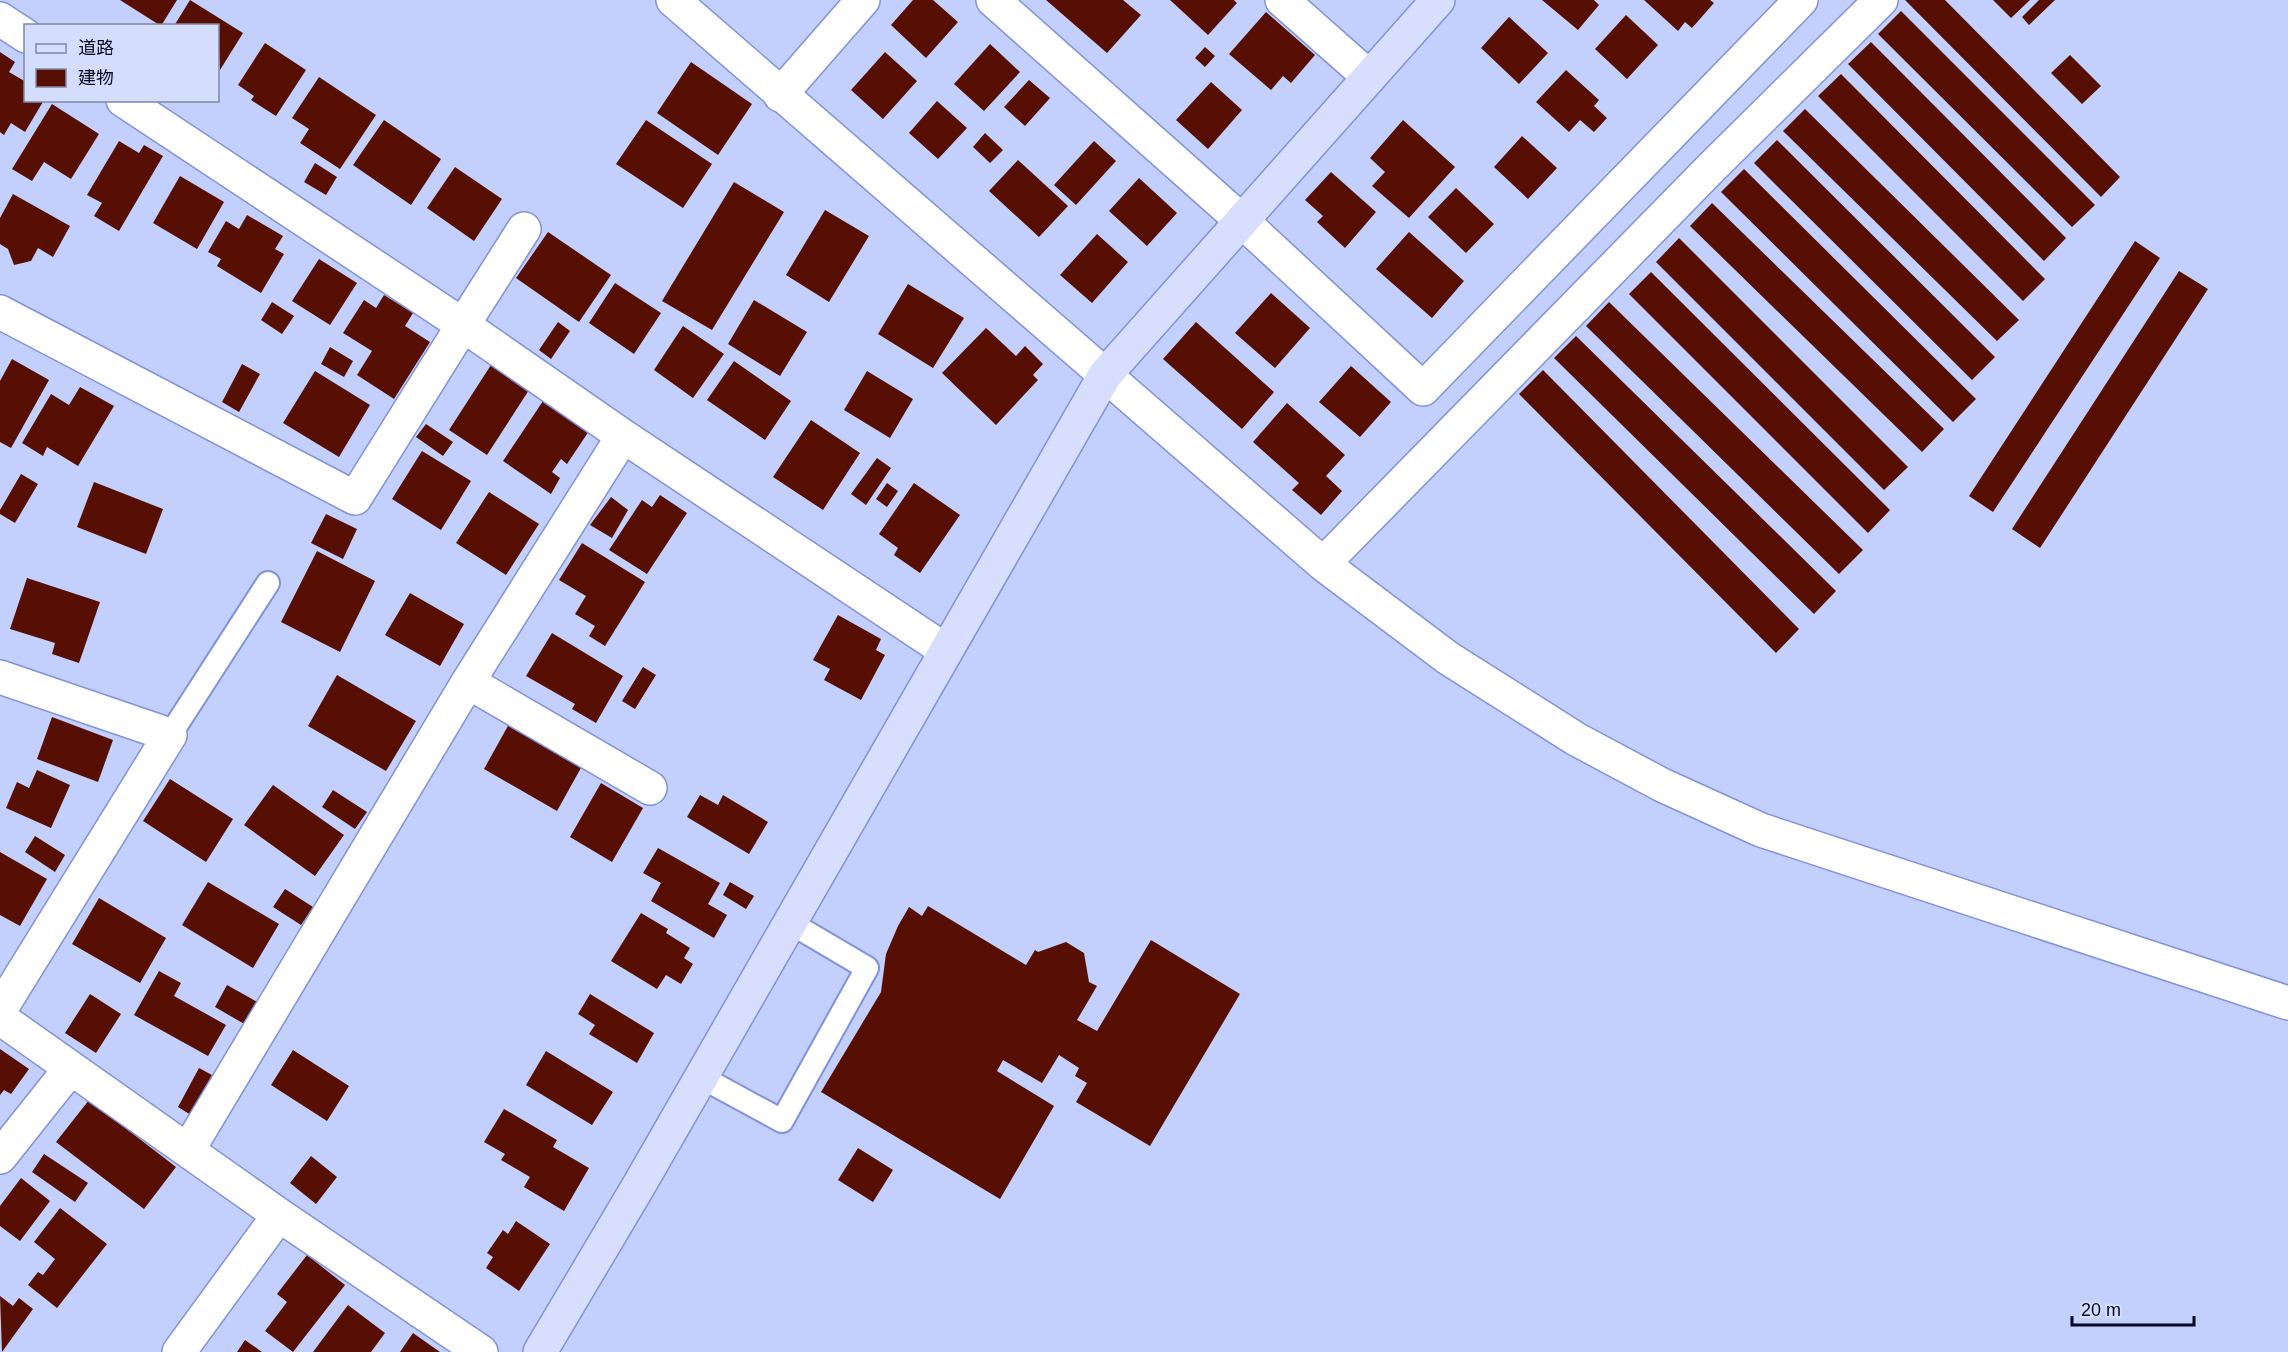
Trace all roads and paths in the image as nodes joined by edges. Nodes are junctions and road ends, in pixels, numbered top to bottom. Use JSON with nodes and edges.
{"nodes":[{"id":1,"x":673,"y":0,"type":"edge"},
{"id":2,"x":863,"y":0,"type":"edge"},
{"id":3,"x":993,"y":0,"type":"edge"},
{"id":4,"x":1282,"y":0,"type":"edge"},
{"id":5,"x":1438,"y":0,"type":"edge"},
{"id":6,"x":1801,"y":0,"type":"edge"},
{"id":7,"x":1881,"y":0,"type":"edge"},
{"id":8,"x":0,"y":19,"type":"edge"},
{"id":9,"x":24,"y":35,"type":"edge"},
{"id":10,"x":1370,"y":77,"type":"junction"},
{"id":11,"x":780,"y":94,"type":"junction"},
{"id":12,"x":126,"y":102,"type":"edge"},
{"id":13,"x":1242,"y":221,"type":"junction"},
{"id":14,"x":524,"y":229,"type":"dead end"},
{"id":15,"x":0,"y":312,"type":"edge"},
{"id":16,"x":463,"y":325,"type":"junction"},
{"id":17,"x":1105,"y":375,"type":"junction"},
{"id":18,"x":623,"y":436,"type":"junction"},
{"id":19,"x":1323,"y":564,"type":"junction"},
{"id":20,"x":268,"y":583,"type":"dead end"},
{"id":21,"x":945,"y":650,"type":"junction"},
{"id":22,"x":0,"y":677,"type":"edge"},
{"id":23,"x":468,"y":682,"type":"junction"},
{"id":24,"x":170,"y":735,"type":"junction"},
{"id":25,"x":650,"y":788,"type":"dead end"},
{"id":26,"x":789,"y":922,"type":"junction"},
{"id":27,"x":2288,"y":1003,"type":"edge"},
{"id":28,"x":0,"y":1010,"type":"edge"},
{"id":29,"x":0,"y":1018,"type":"edge"},
{"id":30,"x":70,"y":1069,"type":"junction"},
{"id":31,"x":701,"y":1077,"type":"junction"},
{"id":32,"x":188,"y":1150,"type":"junction"},
{"id":33,"x":0,"y":1157,"type":"edge"},
{"id":34,"x":279,"y":1215,"type":"junction"},
{"id":35,"x":180,"y":1352,"type":"edge"},
{"id":36,"x":481,"y":1352,"type":"edge"},
{"id":37,"x":540,"y":1352,"type":"edge"}],
"edges":[{"from":1,"to":11,"type":"street"},
{"from":2,"to":11,"type":"street"},
{"from":3,"to":13,"type":"street"},
{"from":4,"to":10,"type":"street"},
{"from":5,"to":10,"type":"street"},
{"from":6,"to":13,"type":"street"},
{"from":7,"to":19,"type":"street"},
{"from":8,"to":9,"type":"street"},
{"from":10,"to":13,"type":"street"},
{"from":11,"to":17,"type":"street"},
{"from":12,"to":16,"type":"street"},
{"from":13,"to":17,"type":"street"},
{"from":14,"to":16,"type":"street"},
{"from":15,"to":16,"type":"street"},
{"from":16,"to":18,"type":"street"},
{"from":17,"to":19,"type":"street"},
{"from":17,"to":21,"type":"street"},
{"from":18,"to":21,"type":"street"},
{"from":18,"to":23,"type":"street"},
{"from":19,"to":27,"type":"street"},
{"from":20,"to":24,"type":"lane"},
{"from":21,"to":26,"type":"street"},
{"from":22,"to":24,"type":"street"},
{"from":23,"to":25,"type":"street"},
{"from":23,"to":32,"type":"street"},
{"from":24,"to":28,"type":"street"},
{"from":26,"to":31,"type":"street"},
{"from":26,"to":31,"type":"lane"},
{"from":29,"to":30,"type":"street"},
{"from":30,"to":32,"type":"street"},
{"from":30,"to":33,"type":"street"},
{"from":31,"to":37,"type":"street"},
{"from":32,"to":34,"type":"street"},
{"from":34,"to":35,"type":"street"},
{"from":34,"to":36,"type":"street"}]}
